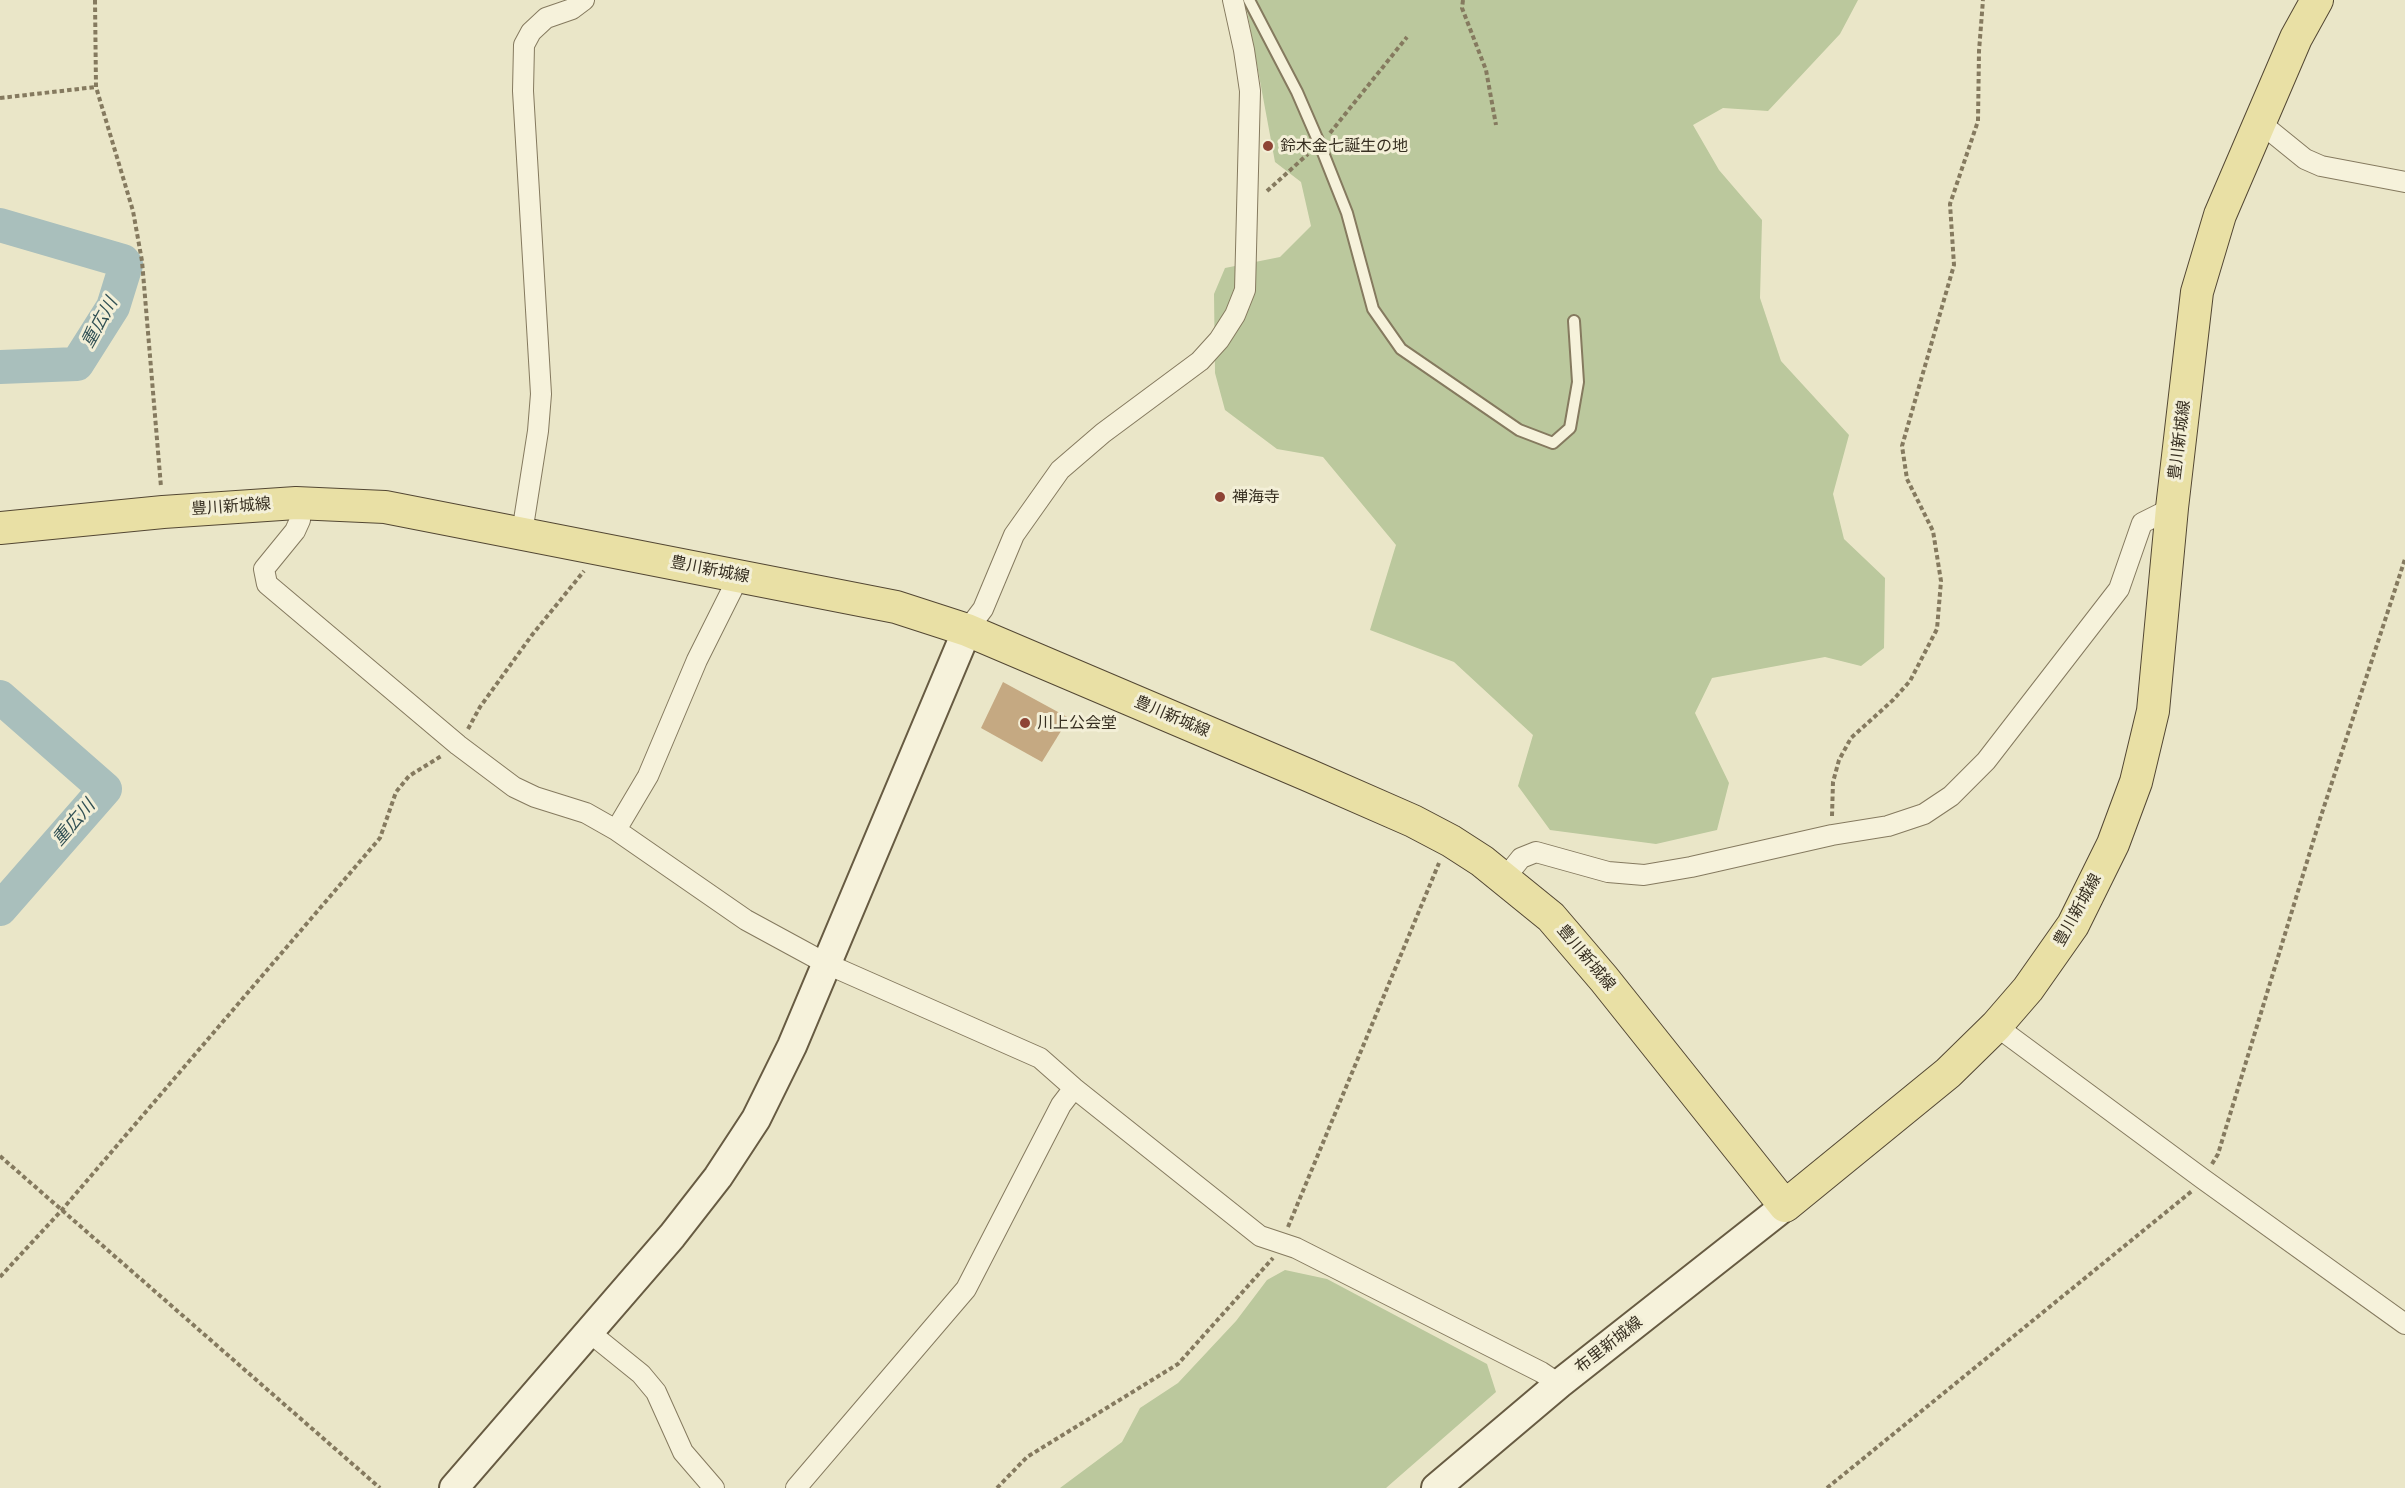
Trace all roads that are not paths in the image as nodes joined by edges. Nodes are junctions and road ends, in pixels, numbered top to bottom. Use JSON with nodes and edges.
{"nodes":[{"id":1,"x":584,"y":0,"type":"edge"},
{"id":2,"x":1233,"y":0,"type":"edge"},
{"id":3,"x":1249,"y":0,"type":"edge"},
{"id":4,"x":2317,"y":0,"type":"edge"},
{"id":5,"x":2259,"y":125,"type":"junction"},
{"id":6,"x":2405,"y":182,"type":"edge"},
{"id":7,"x":1574,"y":321,"type":"dead end"},
{"id":8,"x":296,"y":503,"type":"junction"},
{"id":9,"x":2172,"y":508,"type":"junction"},
{"id":10,"x":0,"y":528,"type":"edge"},
{"id":11,"x":522,"y":533,"type":"junction"},
{"id":12,"x":737,"y":575,"type":"junction"},
{"id":13,"x":967,"y":630,"type":"junction"},
{"id":14,"x":616,"y":830,"type":"junction"},
{"id":15,"x":1505,"y":878,"type":"junction"},
{"id":16,"x":826,"y":964,"type":"junction"},
{"id":17,"x":1996,"y":1026,"type":"junction"},
{"id":18,"x":1074,"y":1088,"type":"junction"},
{"id":19,"x":1785,"y":1206,"type":"junction"},
{"id":20,"x":2405,"y":1324,"type":"edge"},
{"id":21,"x":589,"y":1332,"type":"junction"},
{"id":22,"x":1559,"y":1384,"type":"junction"},
{"id":23,"x":454,"y":1488,"type":"edge"},
{"id":24,"x":714,"y":1488,"type":"edge"},
{"id":25,"x":796,"y":1488,"type":"edge"},
{"id":26,"x":1436,"y":1488,"type":"edge"}],
"edges":[{"from":1,"to":11,"type":"street"},
{"from":2,"to":13,"type":"street"},
{"from":3,"to":7,"type":"lane"},
{"from":4,"to":5,"type":"main road","name":"豊川新城線"},
{"from":5,"to":6,"type":"street"},
{"from":5,"to":9,"type":"main road","name":"豊川新城線"},
{"from":8,"to":10,"type":"main road","name":"豊川新城線"},
{"from":8,"to":11,"type":"main road","name":"豊川新城線"},
{"from":8,"to":14,"type":"street"},
{"from":9,"to":15,"type":"street"},
{"from":9,"to":17,"type":"main road","name":"豊川新城線"},
{"from":11,"to":12,"type":"main road","name":"豊川新城線"},
{"from":12,"to":13,"type":"main road","name":"豊川新城線"},
{"from":12,"to":14,"type":"street"},
{"from":13,"to":15,"type":"main road","name":"豊川新城線"},
{"from":13,"to":16,"type":"street"},
{"from":14,"to":16,"type":"street"},
{"from":15,"to":19,"type":"main road","name":"豊川新城線"},
{"from":16,"to":18,"type":"street"},
{"from":16,"to":21,"type":"street"},
{"from":17,"to":19,"type":"main road","name":"豊川新城線"},
{"from":17,"to":20,"type":"street"},
{"from":18,"to":22,"type":"street"},
{"from":18,"to":25,"type":"street"},
{"from":19,"to":22,"type":"street","name":"布里新城線"},
{"from":21,"to":23,"type":"street"},
{"from":21,"to":24,"type":"street"},
{"from":22,"to":26,"type":"street","name":"布里新城線"}]}
